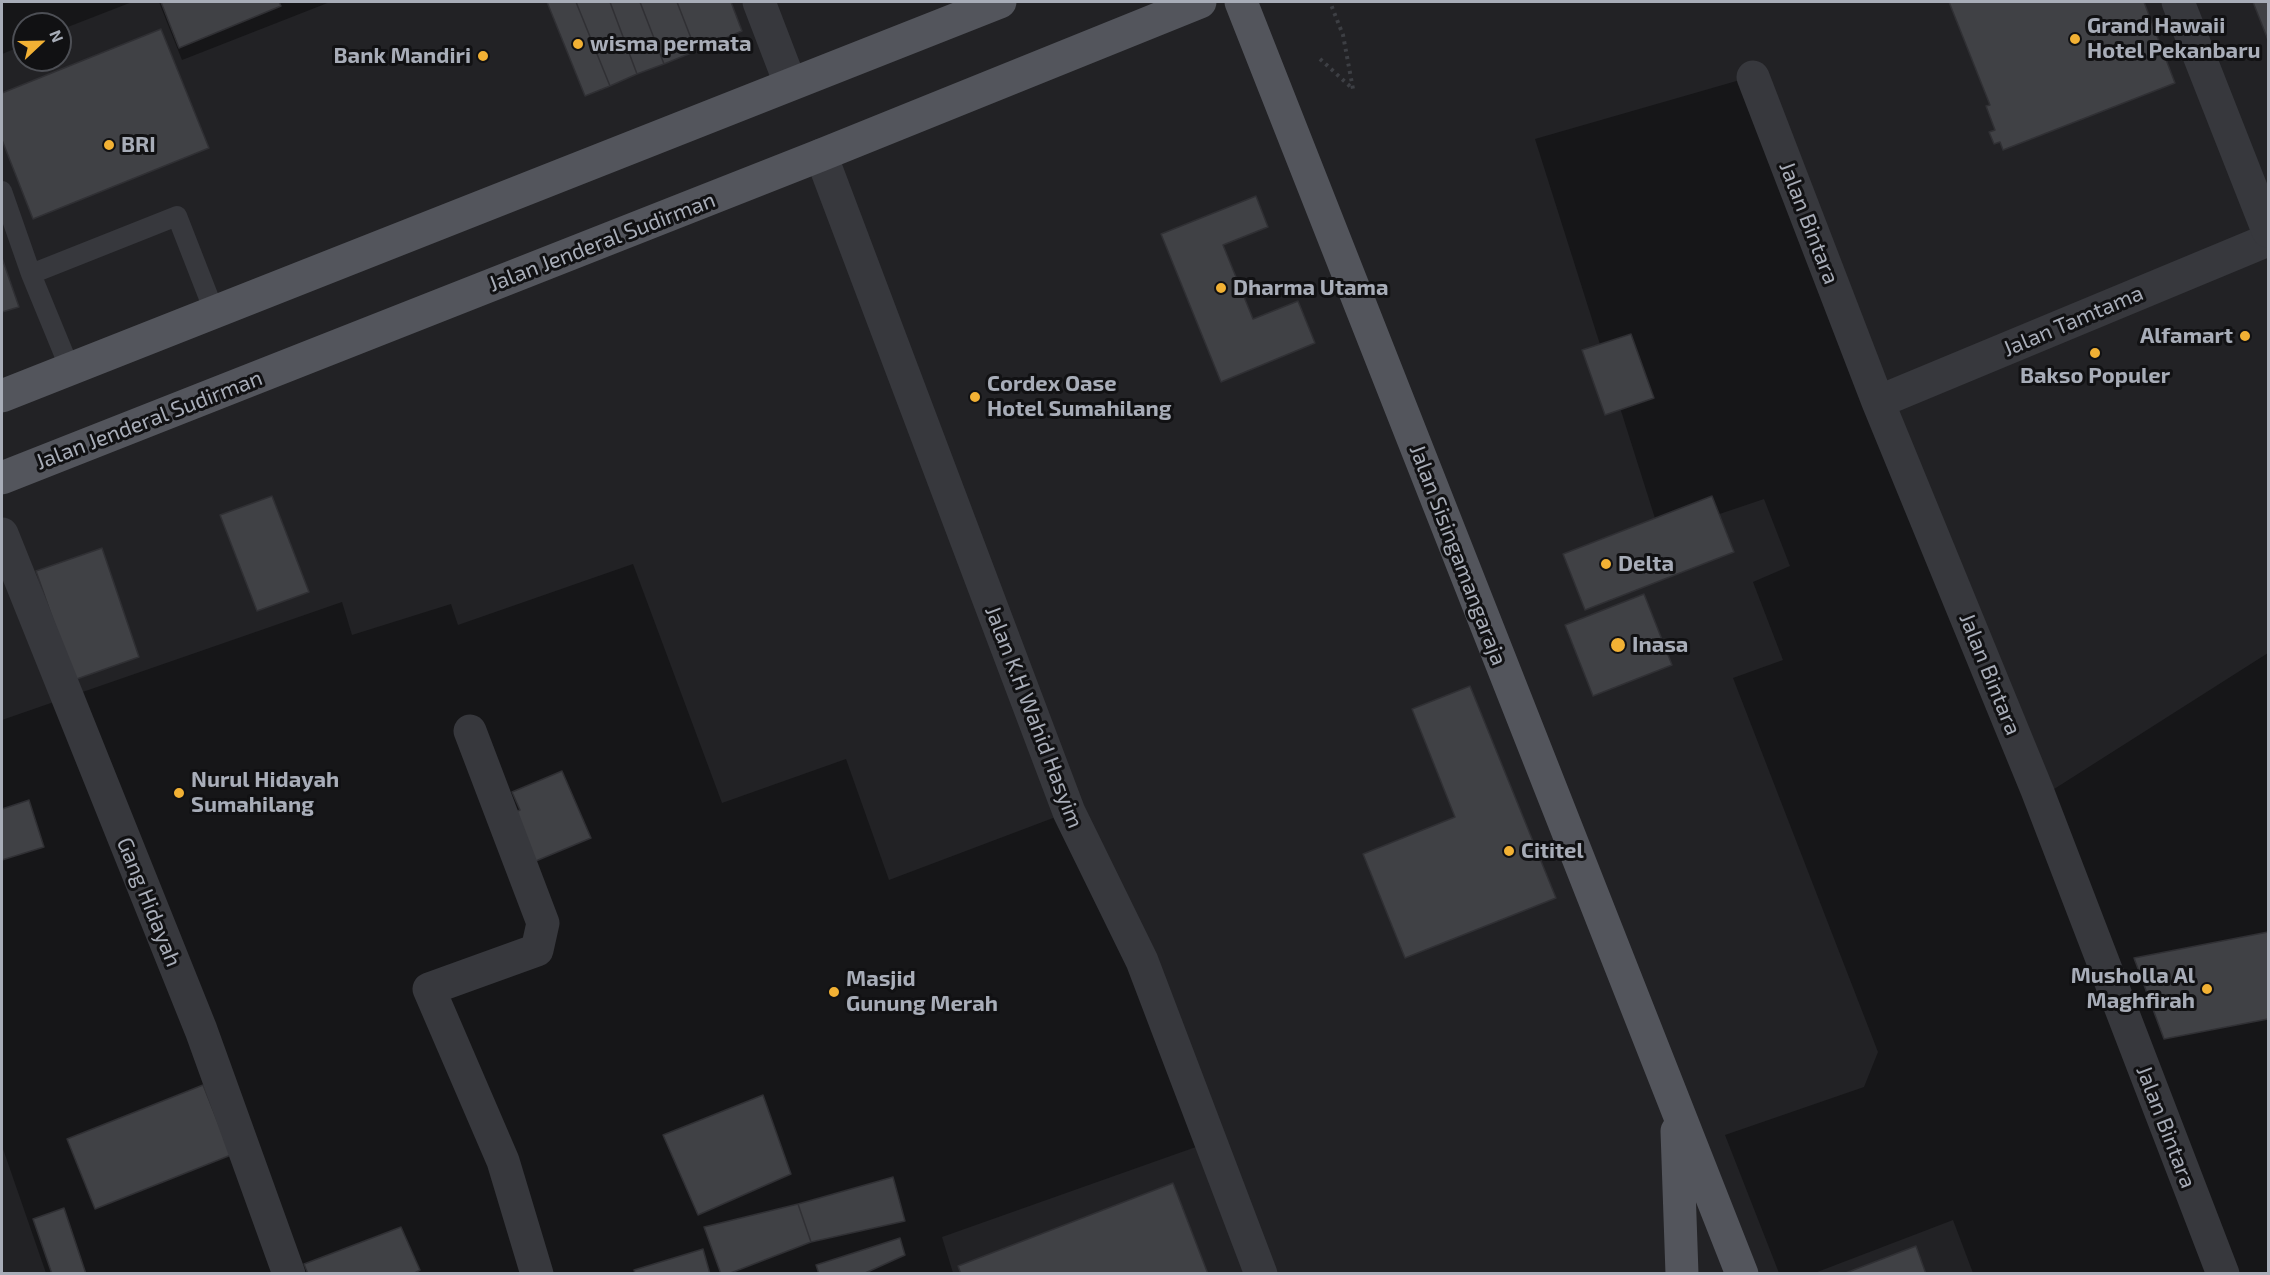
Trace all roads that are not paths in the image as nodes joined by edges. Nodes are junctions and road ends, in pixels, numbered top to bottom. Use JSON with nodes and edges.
{"nodes":[{"id":1,"x":759,"y":2,"type":"edge"},
{"id":2,"x":1000,"y":2,"type":"edge"},
{"id":3,"x":1200,"y":2,"type":"edge"},
{"id":4,"x":1241,"y":2,"type":"edge"},
{"id":5,"x":2178,"y":2,"type":"edge"},
{"id":6,"x":1753,"y":77,"type":"dead end"},
{"id":7,"x":790,"y":83,"type":"junction"},
{"id":8,"x":820,"y":155,"type":"junction"},
{"id":9,"x":2,"y":192,"type":"edge"},
{"id":10,"x":2268,"y":231,"type":"edge"},
{"id":11,"x":2268,"y":240,"type":"edge"},
{"id":12,"x":31,"y":274,"type":"junction"},
{"id":13,"x":214,"y":311,"type":"junction"},
{"id":14,"x":70,"y":369,"type":"junction"},
{"id":15,"x":2,"y":396,"type":"edge"},
{"id":16,"x":1878,"y":402,"type":"junction"},
{"id":17,"x":2,"y":478,"type":"edge"},
{"id":18,"x":2,"y":534,"type":"edge"},
{"id":19,"x":470,"y":731,"type":"dead end"},
{"id":20,"x":1676,"y":1109,"type":"junction"},
{"id":21,"x":289,"y":1274,"type":"edge"},
{"id":22,"x":537,"y":1274,"type":"edge"},
{"id":23,"x":1261,"y":1274,"type":"edge"},
{"id":24,"x":1682,"y":1274,"type":"edge"},
{"id":25,"x":1742,"y":1274,"type":"edge"},
{"id":26,"x":2223,"y":1274,"type":"edge"}],
"edges":[{"from":1,"to":7,"type":"street"},
{"from":2,"to":7,"type":"main road"},
{"from":3,"to":8,"type":"main road","name":"Jalan Jenderal Sudirman"},
{"from":4,"to":20,"type":"main road","name":"Jalan Sisingamangaraja"},
{"from":5,"to":10,"type":"street"},
{"from":6,"to":16,"type":"street","name":"Jalan Bintara"},
{"from":7,"to":13,"type":"main road"},
{"from":8,"to":17,"type":"main road","name":"Jalan Jenderal Sudirman"},
{"from":8,"to":23,"type":"street","name":"Jalan K.H Wahid Hasyim"},
{"from":9,"to":12,"type":"lane"},
{"from":11,"to":16,"type":"street","name":"Jalan Tamtama"},
{"from":12,"to":13,"type":"lane"},
{"from":12,"to":14,"type":"lane"},
{"from":13,"to":14,"type":"main road"},
{"from":14,"to":15,"type":"main road"},
{"from":16,"to":26,"type":"street","name":"Jalan Bintara"},
{"from":18,"to":21,"type":"street","name":"Gang Hidayah"},
{"from":19,"to":22,"type":"street"},
{"from":20,"to":24,"type":"main road","name":"Jalan Sisingamangaraja"},
{"from":20,"to":25,"type":"main road","name":"Jalan Sisingamangaraja"}]}
